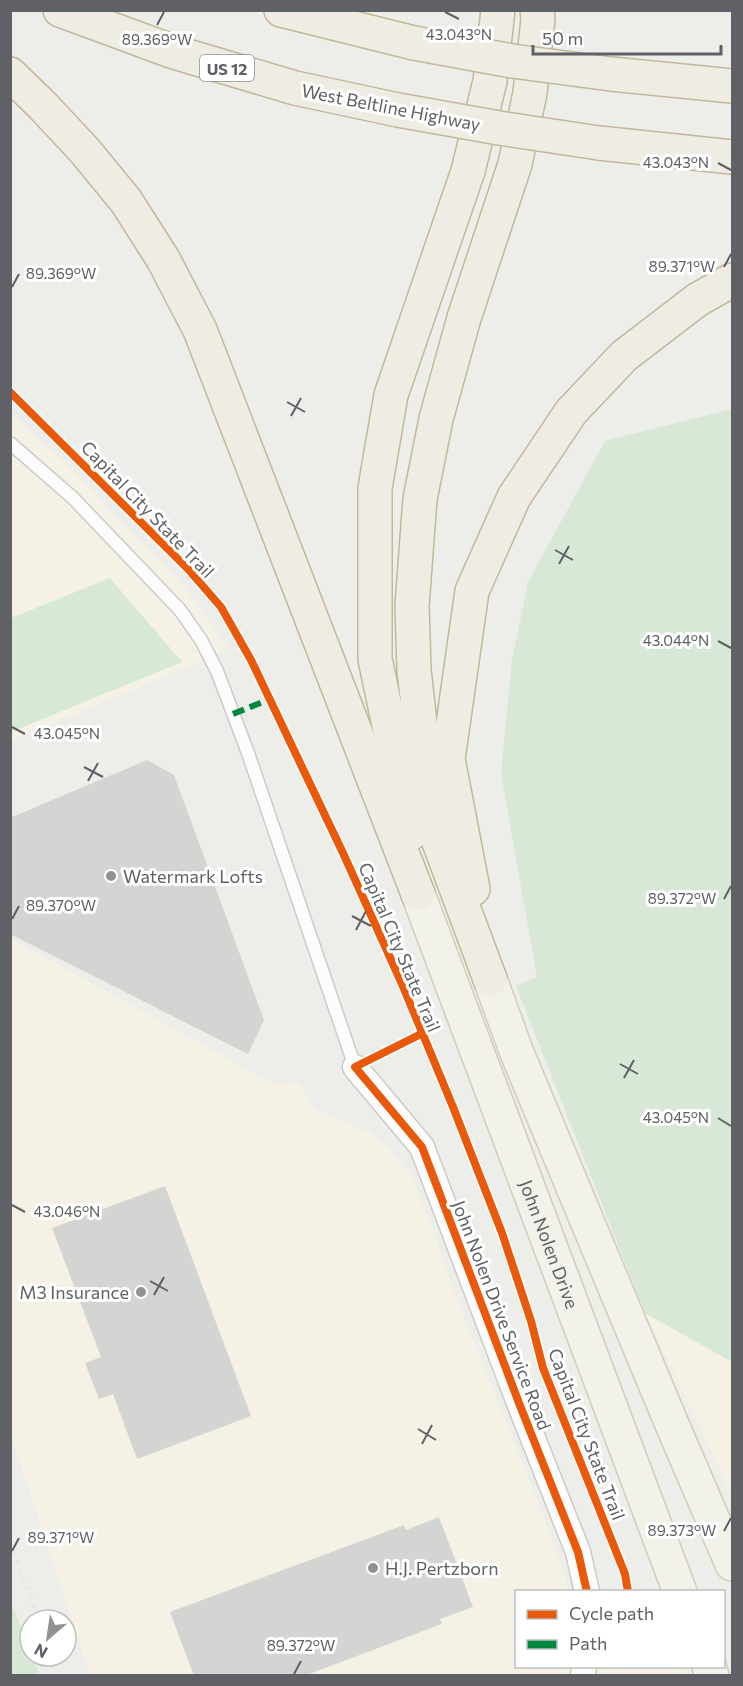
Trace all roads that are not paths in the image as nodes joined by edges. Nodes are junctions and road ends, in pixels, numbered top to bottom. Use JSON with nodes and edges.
{"nodes":[{"id":1,"x":60,"y":10,"type":"edge"},
{"id":2,"x":281,"y":10,"type":"edge"},
{"id":3,"x":498,"y":10,"type":"edge"},
{"id":4,"x":537,"y":10,"type":"edge"},
{"id":5,"x":10,"y":74,"type":"edge"},
{"id":6,"x":732,"y":86,"type":"edge"},
{"id":7,"x":732,"y":157,"type":"edge"},
{"id":8,"x":732,"y":280,"type":"edge"},
{"id":9,"x":10,"y":442,"type":"edge"},
{"id":10,"x":418,"y":894,"type":"junction"},
{"id":11,"x":490,"y":979,"type":"junction"},
{"id":12,"x":355,"y":1067,"type":"joint"},
{"id":13,"x":732,"y":1564,"type":"edge"},
{"id":14,"x":587,"y":1590,"type":"edge"},
{"id":15,"x":679,"y":1590,"type":"edge"}],
"edges":[{"from":1,"to":7,"type":"highway","name":"West Beltline Highway","number":"US 12","bridge":true},
{"from":2,"to":6,"type":"highway","bridge":true},
{"from":3,"to":10,"type":"highway"},
{"from":4,"to":11,"type":"highway"},
{"from":5,"to":10,"type":"highway"},
{"from":8,"to":11,"type":"highway"},
{"from":9,"to":12,"type":"lane"},
{"from":10,"to":15,"type":"main road","name":"John Nolen Drive"},
{"from":11,"to":13,"type":"main road"},
{"from":12,"to":14,"type":"street","name":"John Nolen Drive Service Road"}]}
